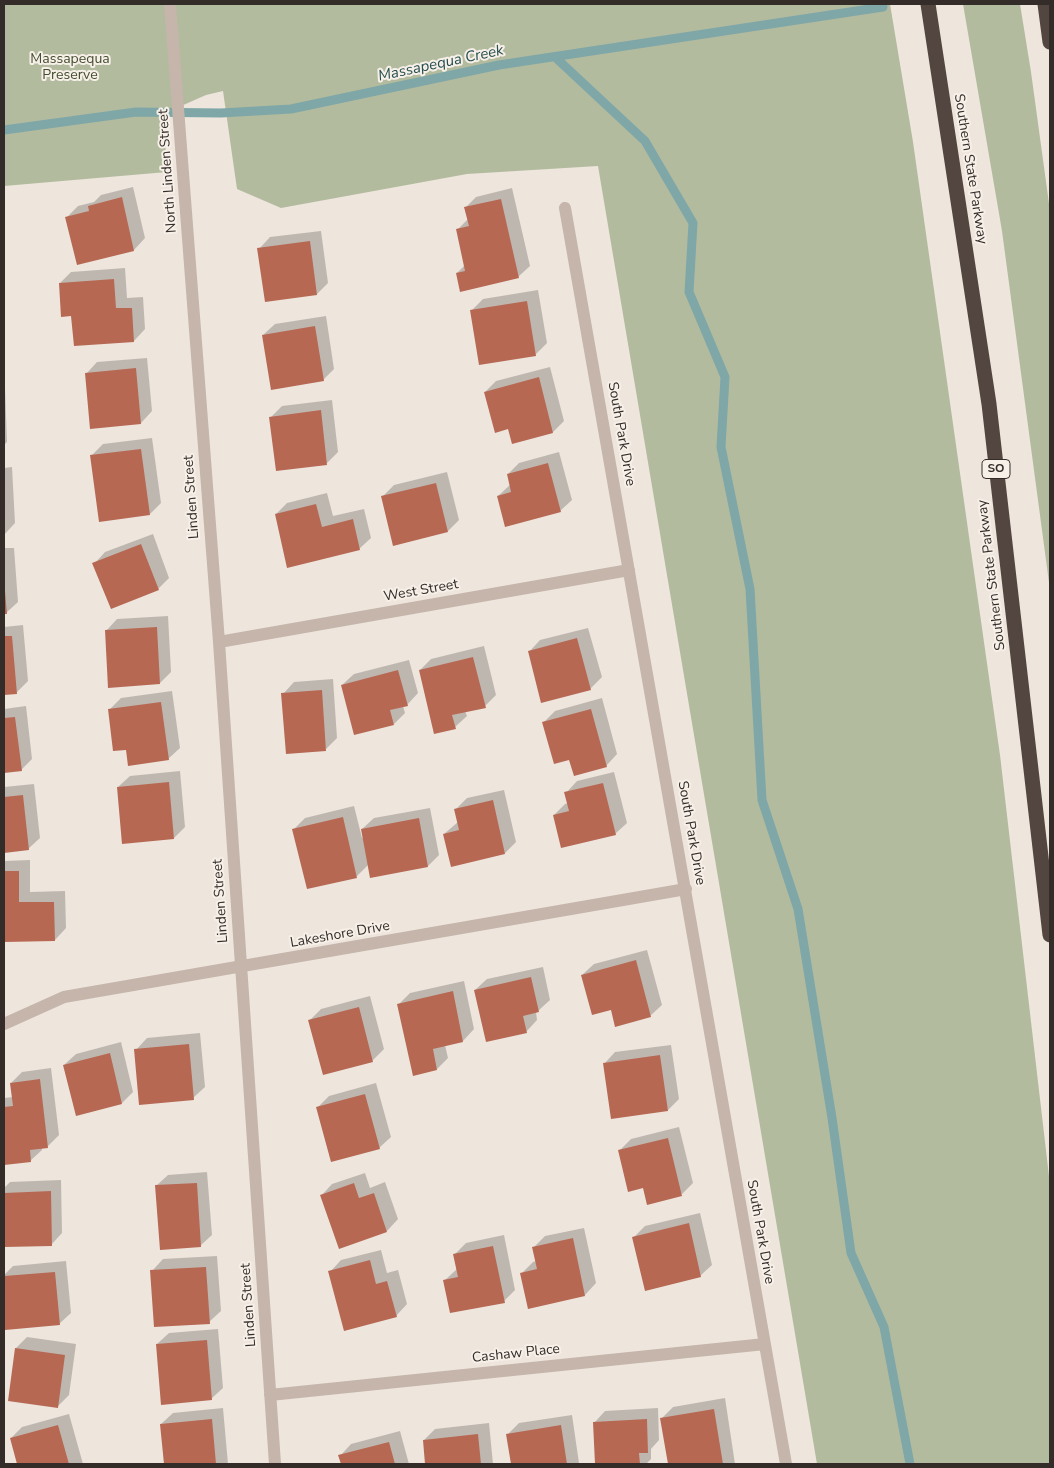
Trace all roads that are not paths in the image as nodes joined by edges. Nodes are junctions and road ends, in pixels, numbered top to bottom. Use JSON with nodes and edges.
{"nodes":[{"id":1,"x":170,"y":4,"type":"edge"},
{"id":2,"x":928,"y":4,"type":"edge"},
{"id":3,"x":1044,"y":4,"type":"edge"},
{"id":4,"x":1050,"y":42,"type":"edge"},
{"id":5,"x":565,"y":208,"type":"dead end"},
{"id":6,"x":195,"y":336,"type":"joint"},
{"id":7,"x":629,"y":570,"type":"junction"},
{"id":8,"x":218,"y":642,"type":"junction"},
{"id":9,"x":686,"y":889,"type":"junction"},
{"id":10,"x":1050,"y":935,"type":"edge"},
{"id":11,"x":240,"y":967,"type":"junction"},
{"id":12,"x":4,"y":1024,"type":"edge"},
{"id":13,"x":764,"y":1344,"type":"junction"},
{"id":14,"x":270,"y":1395,"type":"junction"},
{"id":15,"x":275,"y":1464,"type":"edge"},
{"id":16,"x":786,"y":1464,"type":"edge"}],
"edges":[{"from":1,"to":6,"type":"street","name":"North Linden Street"},
{"from":2,"to":10,"type":"highway","name":"Southern State Parkway","number":"SO"},
{"from":3,"to":4,"type":"highway"},
{"from":5,"to":7,"type":"street","name":"South Park Drive"},
{"from":6,"to":8,"type":"street","name":"Linden Street"},
{"from":7,"to":8,"type":"street","name":"West Street"},
{"from":7,"to":9,"type":"street","name":"South Park Drive"},
{"from":8,"to":11,"type":"street","name":"Linden Street"},
{"from":9,"to":11,"type":"street","name":"Lakeshore Drive"},
{"from":9,"to":13,"type":"street","name":"South Park Drive"},
{"from":11,"to":12,"type":"street","name":"Lakeshore Drive"},
{"from":11,"to":14,"type":"street","name":"Linden Street"},
{"from":13,"to":14,"type":"street","name":"Cashaw Place"},
{"from":13,"to":16,"type":"street","name":"South Park Drive"},
{"from":14,"to":15,"type":"street","name":"Linden Street"}]}
